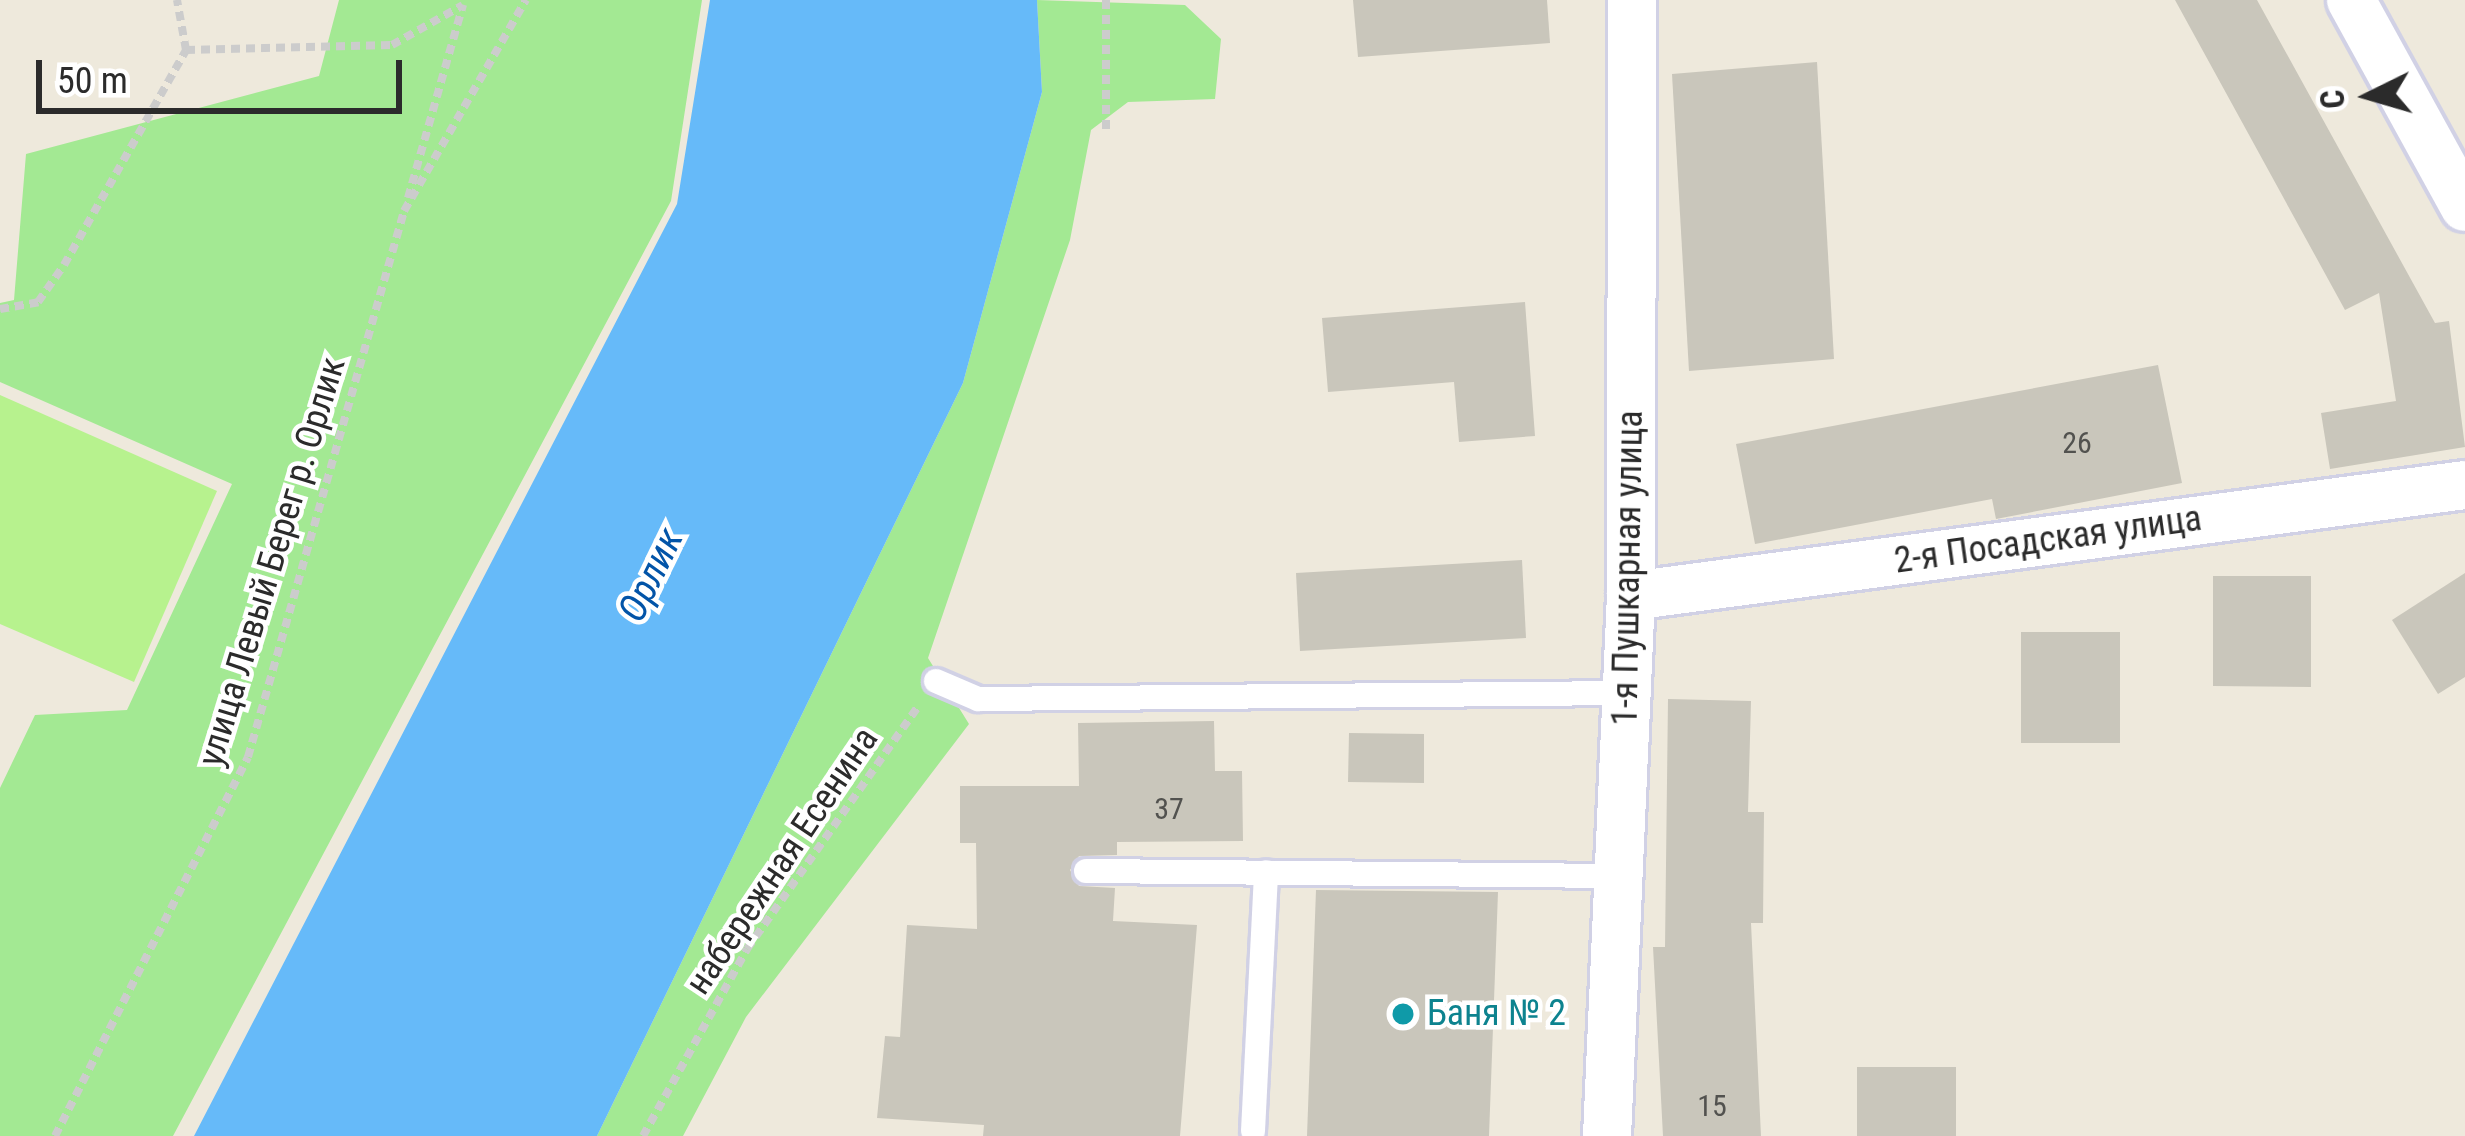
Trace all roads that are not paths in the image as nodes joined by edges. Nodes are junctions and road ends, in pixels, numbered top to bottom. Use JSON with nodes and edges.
{"nodes":[{"id":1,"x":1632,"y":0,"type":"edge"},
{"id":2,"x":2351,"y":0,"type":"edge"},
{"id":3,"x":2465,"y":207,"type":"edge"},
{"id":4,"x":2465,"y":485,"type":"edge"},
{"id":5,"x":1631,"y":596,"type":"junction"},
{"id":6,"x":936,"y":681,"type":"road end"},
{"id":7,"x":1626,"y":693,"type":"junction"},
{"id":8,"x":1086,"y":871,"type":"dead end"},
{"id":9,"x":1266,"y":872,"type":"junction"},
{"id":10,"x":1618,"y":876,"type":"junction"},
{"id":11,"x":1252,"y":1131,"type":"dead end"},
{"id":12,"x":1607,"y":1136,"type":"edge"}],
"edges":[{"from":1,"to":5,"type":"street","name":"1-я Пушкарная улица"},
{"from":2,"to":3,"type":"street"},
{"from":4,"to":5,"type":"street","name":"2-я Посадская улица"},
{"from":5,"to":7,"type":"street","name":"1-я Пушкарная улица"},
{"from":6,"to":7,"type":"lane"},
{"from":7,"to":10,"type":"street","name":"1-я Пушкарная улица"},
{"from":8,"to":9,"type":"lane"},
{"from":9,"to":10,"type":"lane"},
{"from":9,"to":11,"type":"lane"},
{"from":10,"to":12,"type":"street","name":"1-я Пушкарная улица"}]}
